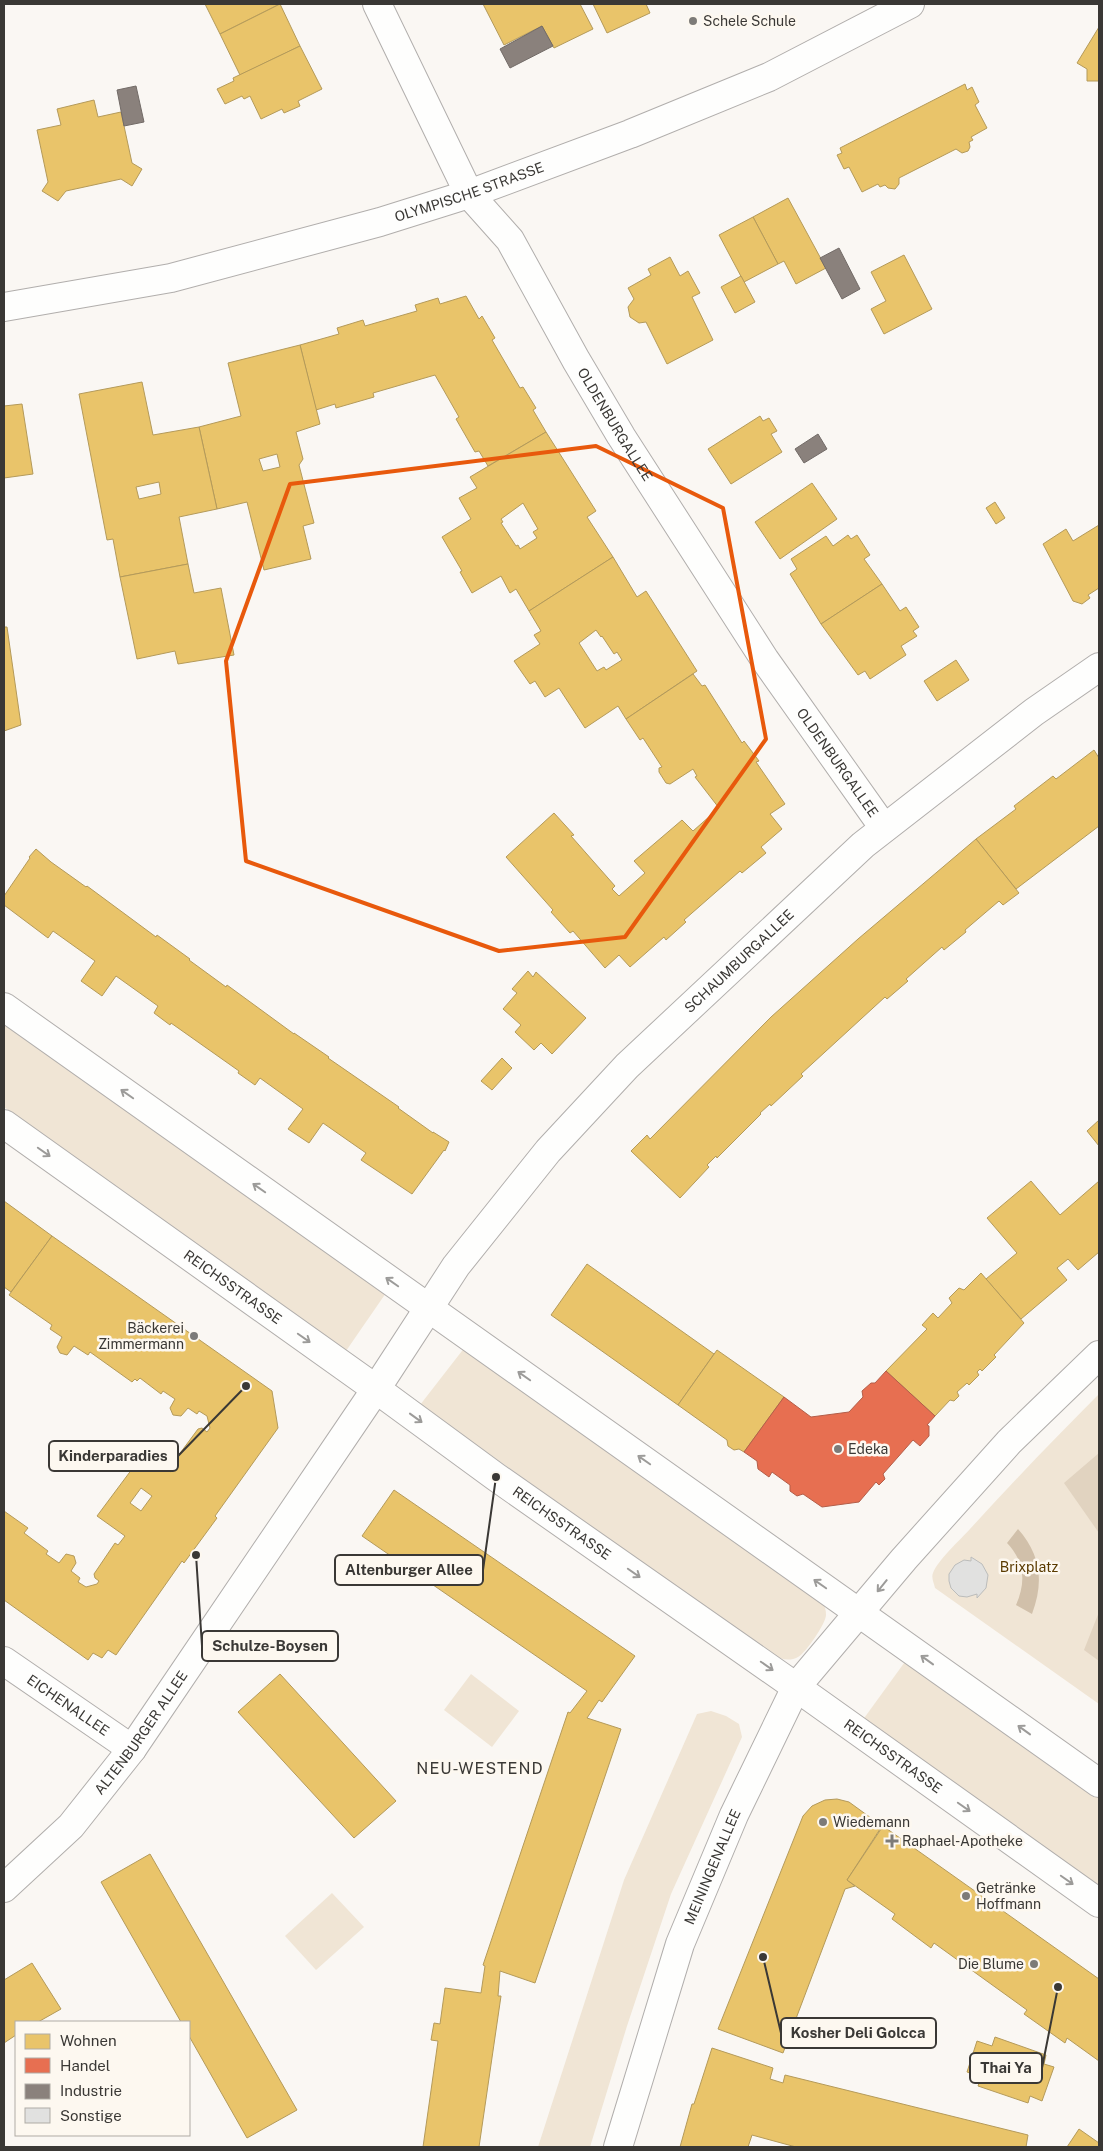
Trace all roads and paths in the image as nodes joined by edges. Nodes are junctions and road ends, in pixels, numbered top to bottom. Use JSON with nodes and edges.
{"nodes":[{"id":1,"x":377,"y":4,"type":"edge"},
{"id":2,"x":910,"y":4,"type":"edge"},
{"id":3,"x":469,"y":194,"type":"junction"},
{"id":4,"x":4,"y":308,"type":"edge"},
{"id":5,"x":1099,"y":667,"type":"edge"},
{"id":6,"x":884,"y":828,"type":"junction"},
{"id":7,"x":4,"y":1007,"type":"edge"},
{"id":8,"x":4,"y":1124,"type":"edge"},
{"id":9,"x":429,"y":1309,"type":"junction"},
{"id":10,"x":1099,"y":1355,"type":"edge"},
{"id":11,"x":376,"y":1389,"type":"junction"},
{"id":12,"x":860,"y":1612,"type":"junction"},
{"id":13,"x":4,"y":1661,"type":"edge"},
{"id":14,"x":796,"y":1687,"type":"junction"},
{"id":15,"x":132,"y":1749,"type":"junction"},
{"id":16,"x":1099,"y":1784,"type":"edge"},
{"id":17,"x":4,"y":1888,"type":"edge"},
{"id":18,"x":1099,"y":1903,"type":"edge"},
{"id":19,"x":618,"y":2147,"type":"edge"}],
"edges":[{"from":1,"to":3,"type":"street","name":"OLDENBURGALLEE"},
{"from":2,"to":3,"type":"street","name":"OLYMPISCHE STRASSE"},
{"from":3,"to":4,"type":"street","name":"OLYMPISCHE STRASSE"},
{"from":3,"to":6,"type":"street","name":"OLDENBURGALLEE"},
{"from":5,"to":6,"type":"street","name":"SCHAUMBURGALLEE"},
{"from":6,"to":9,"type":"street","name":"SCHAUMBURGALLEE"},
{"from":9,"to":7,"type":"street","one_way":true},
{"from":8,"to":11,"type":"street","name":"REICHSSTRASSE","one_way":true},
{"from":9,"to":11,"type":"street","name":"SCHAUMBURGALLEE"},
{"from":12,"to":9,"type":"street","one_way":true},
{"from":10,"to":12,"type":"street","one_way":true},
{"from":11,"to":14,"type":"street","name":"REICHSSTRASSE","one_way":true},
{"from":11,"to":15,"type":"street","name":"ALTENBURGER ALLEE"},
{"from":12,"to":14,"type":"street","name":"MEININGENALLEE"},
{"from":16,"to":12,"type":"street","one_way":true},
{"from":13,"to":15,"type":"street","name":"EICHENALLEE"},
{"from":14,"to":18,"type":"street","name":"REICHSSTRASSE","one_way":true},
{"from":14,"to":19,"type":"street","name":"MEININGENALLEE"},
{"from":15,"to":17,"type":"street","name":"ALTENBURGER ALLEE"}]}
